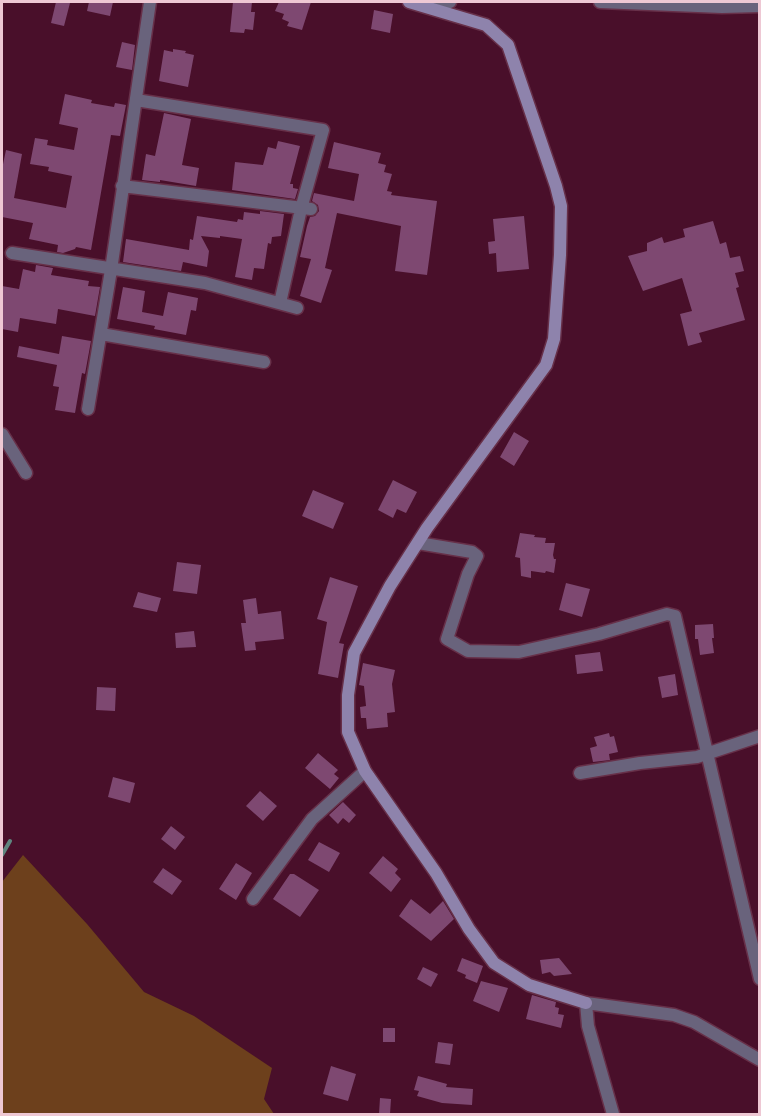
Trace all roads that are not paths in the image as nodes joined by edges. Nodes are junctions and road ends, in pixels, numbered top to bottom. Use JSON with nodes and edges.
{"nodes":[{"id":1,"x":150,"y":2,"type":"edge"},
{"id":2,"x":409,"y":2,"type":"edge"},
{"id":3,"x":450,"y":2,"type":"edge"},
{"id":4,"x":600,"y":2,"type":"edge"},
{"id":5,"x":759,"y":6,"type":"edge"},
{"id":6,"x":435,"y":8,"type":"junction"},
{"id":7,"x":136,"y":100,"type":"junction"},
{"id":8,"x":122,"y":186,"type":"junction"},
{"id":9,"x":306,"y":209,"type":"junction"},
{"id":10,"x":12,"y":253,"type":"dead end"},
{"id":11,"x":111,"y":270,"type":"junction"},
{"id":12,"x":280,"y":303,"type":"junction"},
{"id":13,"x":297,"y":308,"type":"dead end"},
{"id":14,"x":101,"y":334,"type":"junction"},
{"id":15,"x":264,"y":362,"type":"dead end"},
{"id":16,"x":88,"y":410,"type":"dead end"},
{"id":17,"x":2,"y":434,"type":"edge"},
{"id":18,"x":26,"y":473,"type":"dead end"},
{"id":19,"x":418,"y":543,"type":"junction"},
{"id":20,"x":759,"y":736,"type":"edge"},
{"id":21,"x":707,"y":753,"type":"junction"},
{"id":22,"x":365,"y":771,"type":"junction"},
{"id":23,"x":580,"y":773,"type":"dead end"},
{"id":24,"x":254,"y":899,"type":"dead end"},
{"id":25,"x":759,"y":979,"type":"edge"},
{"id":26,"x":586,"y":1004,"type":"junction"},
{"id":27,"x":759,"y":1060,"type":"edge"},
{"id":28,"x":613,"y":1114,"type":"edge"}],
"edges":[{"from":1,"to":7,"type":"street"},
{"from":2,"to":6,"type":"main road"},
{"from":3,"to":6,"type":"street"},
{"from":4,"to":5,"type":"street"},
{"from":6,"to":19,"type":"main road"},
{"from":7,"to":8,"type":"street"},
{"from":7,"to":9,"type":"street"},
{"from":8,"to":9,"type":"street"},
{"from":8,"to":11,"type":"street"},
{"from":9,"to":12,"type":"street"},
{"from":10,"to":11,"type":"street"},
{"from":11,"to":12,"type":"street"},
{"from":11,"to":14,"type":"street"},
{"from":12,"to":13,"type":"street"},
{"from":14,"to":15,"type":"street"},
{"from":14,"to":16,"type":"street"},
{"from":17,"to":18,"type":"street"},
{"from":19,"to":21,"type":"street"},
{"from":19,"to":22,"type":"main road"},
{"from":20,"to":21,"type":"street"},
{"from":21,"to":23,"type":"street"},
{"from":21,"to":25,"type":"street"},
{"from":22,"to":24,"type":"street"},
{"from":22,"to":26,"type":"main road"},
{"from":26,"to":27,"type":"street"},
{"from":26,"to":28,"type":"street"}]}
